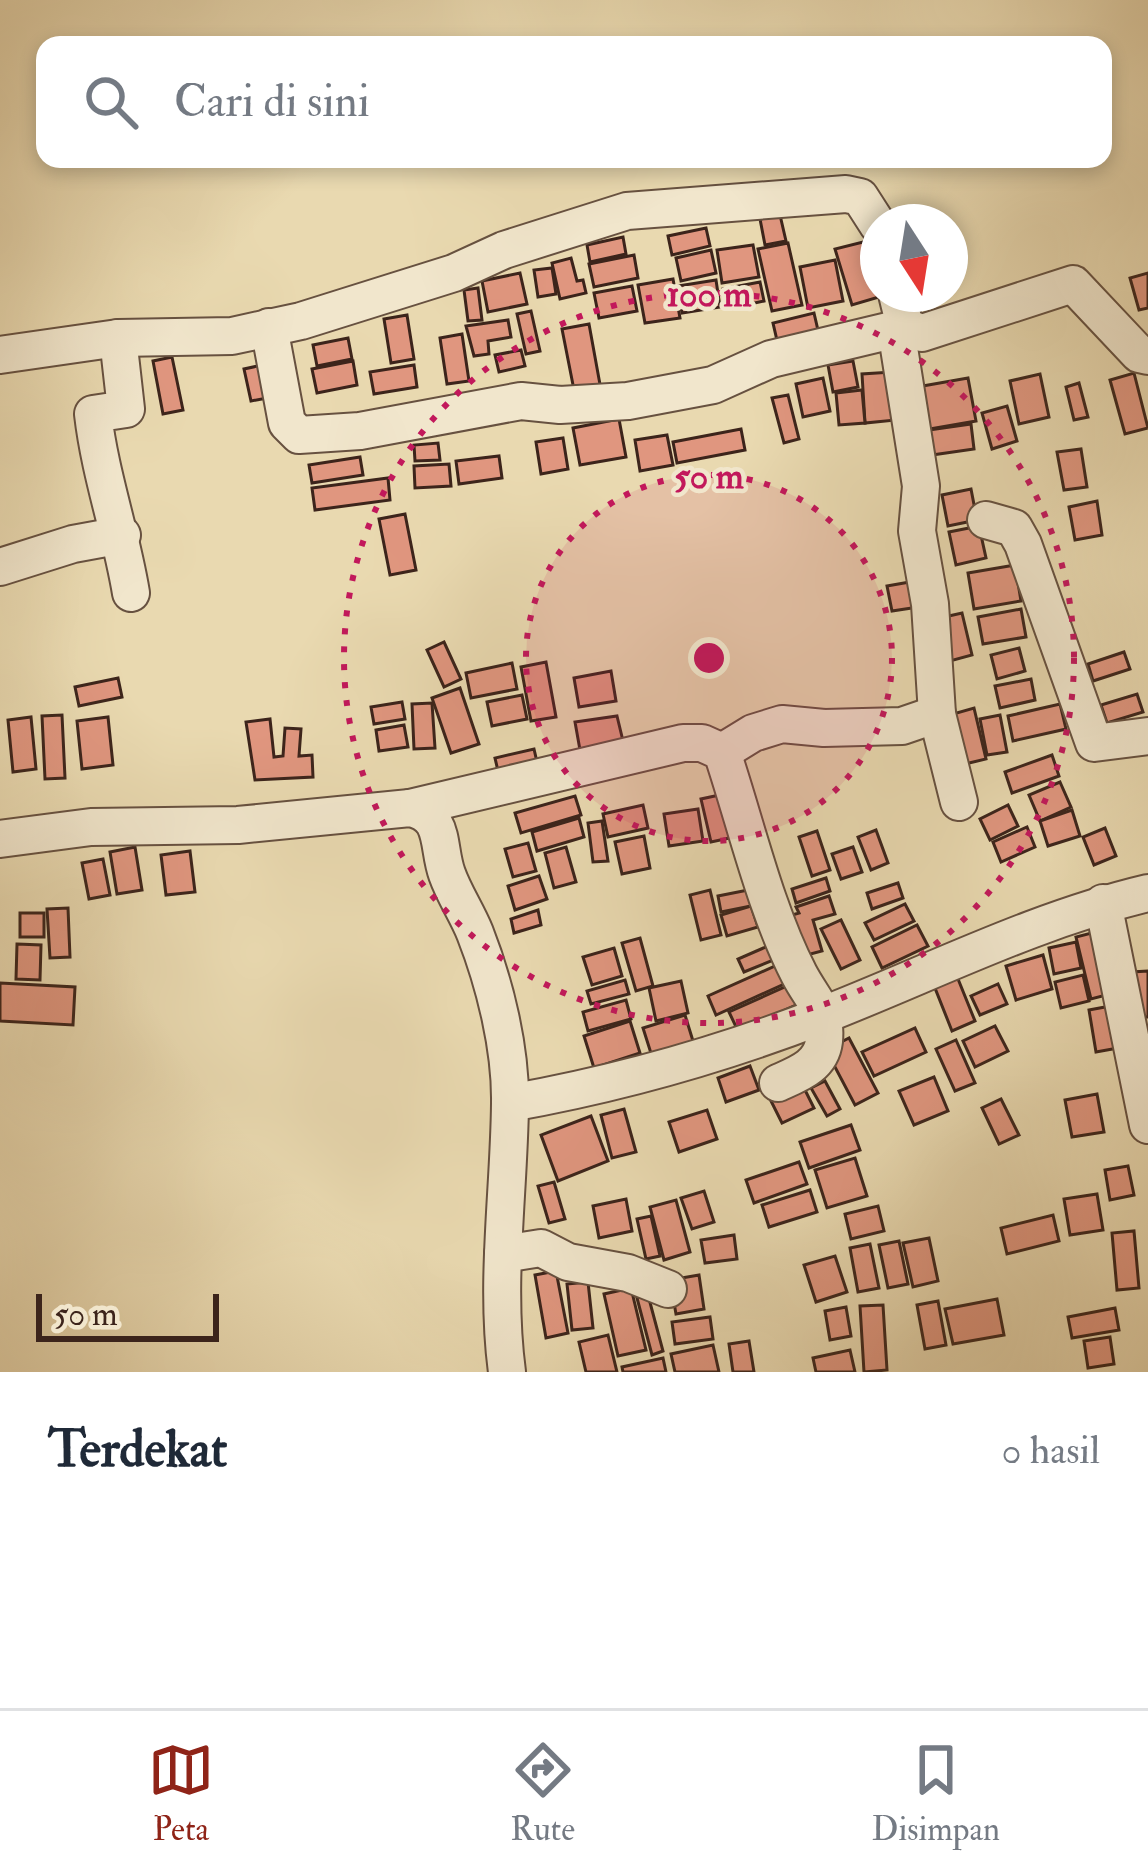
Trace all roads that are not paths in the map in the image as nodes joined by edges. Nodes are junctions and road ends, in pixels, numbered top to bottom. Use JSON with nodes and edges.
{"nodes":[{"id":1,"x":864,"y":204,"type":"edge"},
{"id":2,"x":899,"y":316,"type":"edge"},
{"id":3,"x":269,"y":327,"type":"junction"},
{"id":4,"x":118,"y":338,"type":"junction"},
{"id":5,"x":0,"y":355,"type":"edge"},
{"id":6,"x":1148,"y":356,"type":"edge"},
{"id":7,"x":986,"y":520,"type":"dead end"},
{"id":8,"x":122,"y":535,"type":"junction"},
{"id":9,"x":0,"y":567,"type":"edge"},
{"id":10,"x":130,"y":593,"type":"dead end"},
{"id":11,"x":937,"y":714,"type":"junction"},
{"id":12,"x":1148,"y":736,"type":"edge"},
{"id":13,"x":722,"y":752,"type":"junction"},
{"id":14,"x":959,"y":802,"type":"dead end"},
{"id":15,"x":410,"y":808,"type":"junction"},
{"id":16,"x":0,"y":839,"type":"edge"},
{"id":17,"x":1148,"y":893,"type":"edge"},
{"id":18,"x":1103,"y":903,"type":"junction"},
{"id":19,"x":825,"y":1015,"type":"junction"},
{"id":20,"x":778,"y":1083,"type":"dead end"},
{"id":21,"x":511,"y":1103,"type":"junction"},
{"id":22,"x":1148,"y":1125,"type":"edge"},
{"id":23,"x":502,"y":1254,"type":"junction"},
{"id":24,"x":668,"y":1288,"type":"dead end"},
{"id":25,"x":507,"y":1372,"type":"edge"}],
"edges":[{"from":1,"to":3,"type":"street"},
{"from":2,"to":3,"type":"street"},
{"from":2,"to":6,"type":"street"},
{"from":2,"to":11,"type":"street"},
{"from":3,"to":4,"type":"street"},
{"from":4,"to":5,"type":"street"},
{"from":4,"to":8,"type":"street"},
{"from":7,"to":12,"type":"street"},
{"from":8,"to":9,"type":"street"},
{"from":8,"to":10,"type":"street"},
{"from":11,"to":13,"type":"street"},
{"from":11,"to":14,"type":"street"},
{"from":13,"to":15,"type":"street"},
{"from":13,"to":19,"type":"street"},
{"from":15,"to":16,"type":"street"},
{"from":15,"to":21,"type":"street"},
{"from":17,"to":18,"type":"street"},
{"from":18,"to":19,"type":"street"},
{"from":18,"to":22,"type":"street"},
{"from":19,"to":20,"type":"street"},
{"from":19,"to":21,"type":"street"},
{"from":21,"to":23,"type":"street"},
{"from":23,"to":24,"type":"street"},
{"from":23,"to":25,"type":"street"}]}
